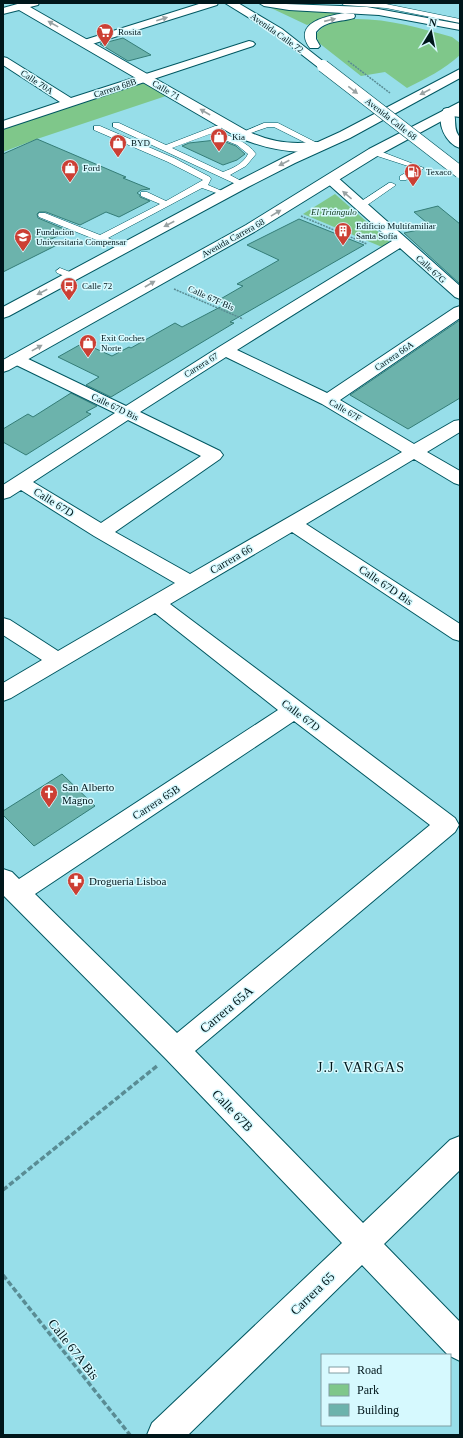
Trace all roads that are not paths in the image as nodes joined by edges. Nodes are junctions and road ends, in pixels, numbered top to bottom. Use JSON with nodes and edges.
{"nodes":[{"id":1,"x":33,"y":3,"type":"edge"},
{"id":2,"x":213,"y":3,"type":"edge"},
{"id":3,"x":230,"y":3,"type":"edge"},
{"id":4,"x":248,"y":3,"type":"edge"},
{"id":5,"x":264,"y":3,"type":"edge"},
{"id":6,"x":344,"y":3,"type":"edge"},
{"id":7,"x":20,"y":6,"type":"junction"},
{"id":8,"x":3,"y":11,"type":"edge"},
{"id":9,"x":460,"y":21,"type":"edge"},
{"id":10,"x":460,"y":27,"type":"edge"},
{"id":11,"x":460,"y":35,"type":"edge"},
{"id":12,"x":85,"y":43,"type":"junction"},
{"id":13,"x":249,"y":44,"type":"dead end"},
{"id":14,"x":314,"y":46,"type":"junction"},
{"id":15,"x":3,"y":60,"type":"edge"},
{"id":16,"x":342,"y":62,"type":"joint"},
{"id":17,"x":323,"y":66,"type":"joint"},
{"id":18,"x":460,"y":73,"type":"edge"},
{"id":19,"x":146,"y":78,"type":"junction"},
{"id":20,"x":70,"y":103,"type":"junction"},
{"id":21,"x":460,"y":106,"type":"edge"},
{"id":22,"x":454,"y":113,"type":"edge"},
{"id":23,"x":3,"y":125,"type":"edge"},
{"id":24,"x":116,"y":125,"type":"dead end"},
{"id":25,"x":226,"y":125,"type":"junction"},
{"id":26,"x":97,"y":128,"type":"dead end"},
{"id":27,"x":210,"y":131,"type":"junction"},
{"id":28,"x":242,"y":134,"type":"junction"},
{"id":29,"x":460,"y":144,"type":"edge"},
{"id":30,"x":319,"y":146,"type":"junction"},
{"id":31,"x":166,"y":148,"type":"junction"},
{"id":32,"x":374,"y":152,"type":"junction"},
{"id":33,"x":460,"y":157,"type":"edge"},
{"id":34,"x":460,"y":172,"type":"edge"},
{"id":35,"x":223,"y":175,"type":"junction"},
{"id":36,"x":403,"y":178,"type":"dead end"},
{"id":37,"x":331,"y":179,"type":"junction"},
{"id":38,"x":243,"y":184,"type":"junction"},
{"id":39,"x":201,"y":185,"type":"junction"},
{"id":40,"x":392,"y":185,"type":"dead end"},
{"id":41,"x":144,"y":194,"type":"dead end"},
{"id":42,"x":225,"y":194,"type":"junction"},
{"id":43,"x":167,"y":204,"type":"junction"},
{"id":44,"x":360,"y":206,"type":"junction"},
{"id":45,"x":42,"y":215,"type":"dead end"},
{"id":46,"x":100,"y":239,"type":"junction"},
{"id":47,"x":401,"y":242,"type":"junction"},
{"id":48,"x":124,"y":248,"type":"junction"},
{"id":49,"x":460,"y":294,"type":"edge"},
{"id":50,"x":460,"y":311,"type":"edge"},
{"id":51,"x":3,"y":313,"type":"edge"},
{"id":52,"x":225,"y":350,"type":"junction"},
{"id":53,"x":10,"y":363,"type":"edge"},
{"id":54,"x":328,"y":400,"type":"junction"},
{"id":55,"x":126,"y":413,"type":"junction"},
{"id":56,"x":460,"y":425,"type":"edge"},
{"id":57,"x":415,"y":451,"type":"junction"},
{"id":58,"x":460,"y":479,"type":"edge"},
{"id":59,"x":21,"y":482,"type":"junction"},
{"id":60,"x":3,"y":493,"type":"edge"},
{"id":61,"x":292,"y":523,"type":"junction"},
{"id":62,"x":101,"y":532,"type":"junction"},
{"id":63,"x":190,"y":582,"type":"junction"},
{"id":64,"x":155,"y":603,"type":"junction"},
{"id":65,"x":3,"y":626,"type":"edge"},
{"id":66,"x":460,"y":634,"type":"edge"},
{"id":67,"x":57,"y":660,"type":"junction"},
{"id":68,"x":3,"y":693,"type":"edge"},
{"id":69,"x":294,"y":710,"type":"junction"},
{"id":70,"x":447,"y":825,"type":"joint"},
{"id":71,"x":10,"y":886,"type":"edge"},
{"id":72,"x":176,"y":1050,"type":"junction"},
{"id":73,"x":460,"y":1150,"type":"edge"},
{"id":74,"x":362,"y":1244,"type":"junction"},
{"id":75,"x":460,"y":1345,"type":"edge"},
{"id":76,"x":164,"y":1435,"type":"edge"}],
"edges":[{"from":1,"to":7,"type":"street"},
{"from":12,"to":2,"type":"street","one_way":true},
{"from":3,"to":17,"type":"street","name":"Avenida Calle 72"},
{"from":4,"to":14,"type":"street","name":"Avenida Calle 72"},
{"from":5,"to":10,"type":"street"},
{"from":6,"to":9,"type":"lane"},
{"from":7,"to":8,"type":"street"},
{"from":12,"to":7,"type":"street","name":"Calle 71","one_way":true},
{"from":14,"to":11,"type":"street","one_way":true},
{"from":12,"to":19,"type":"street","name":"Calle 71"},
{"from":13,"to":19,"type":"street","name":"Carrera 68B"},
{"from":14,"to":16,"type":"street","name":"Avenida Calle 72"},
{"from":15,"to":20,"type":"street","name":"Calle 70A"},
{"from":16,"to":33,"type":"street","name":"Avenida Calle 68"},
{"from":17,"to":34,"type":"street","name":"Avenida Calle 68","one_way":true,"bridge":true},
{"from":18,"to":30,"type":"street","one_way":true},
{"from":19,"to":20,"type":"street","name":"Carrera 68B"},
{"from":25,"to":19,"type":"street","name":"Calle 71","one_way":true},
{"from":20,"to":23,"type":"street","name":"Carrera 68B"},
{"from":21,"to":22,"type":"street","name":"Avenida Carrera 68"},
{"from":22,"to":29,"type":"street"},
{"from":22,"to":32,"type":"street","name":"Avenida Carrera 68"},
{"from":24,"to":31,"type":"lane"},
{"from":25,"to":27,"type":"lane"},
{"from":25,"to":28,"type":"street","name":"Calle 71"},
{"from":26,"to":39,"type":"lane"},
{"from":27,"to":31,"type":"lane"},
{"from":27,"to":35,"type":"lane"},
{"from":28,"to":30,"type":"street","name":"Calle 71"},
{"from":28,"to":30,"type":"lane"},
{"from":30,"to":38,"type":"street","one_way":true},
{"from":31,"to":35,"type":"lane"},
{"from":32,"to":36,"type":"lane"},
{"from":32,"to":37,"type":"street","name":"Avenida Carrera 68"},
{"from":35,"to":38,"type":"lane"},
{"from":44,"to":37,"type":"street","name":"Calle 67G","one_way":true},
{"from":53,"to":37,"type":"street","name":"Avenida Carrera 68","one_way":true},
{"from":38,"to":42,"type":"street"},
{"from":39,"to":42,"type":"lane"},
{"from":39,"to":43,"type":"lane"},
{"from":40,"to":44,"type":"lane"},
{"from":41,"to":43,"type":"lane"},
{"from":42,"to":48,"type":"street","one_way":true},
{"from":43,"to":46,"type":"lane"},
{"from":44,"to":47,"type":"street","name":"Calle 67G"},
{"from":45,"to":46,"type":"lane"},
{"from":46,"to":48,"type":"lane"},
{"from":47,"to":49,"type":"street","name":"Calle 67G"},
{"from":47,"to":52,"type":"street","name":"Carrera 67"},
{"from":48,"to":51,"type":"street","one_way":true},
{"from":50,"to":54,"type":"street","name":"Carrera 66A"},
{"from":52,"to":54,"type":"street","name":"Calle 67F"},
{"from":52,"to":55,"type":"street","name":"Carrera 67"},
{"from":53,"to":55,"type":"street","name":"Calle 67D Bis"},
{"from":54,"to":57,"type":"street","name":"Calle 67F"},
{"from":55,"to":59,"type":"street","name":"Carrera 67"},
{"from":55,"to":62,"type":"street","name":"Calle 67D Bis"},
{"from":56,"to":57,"type":"street","name":"Carrera 66"},
{"from":57,"to":58,"type":"street","name":"Calle 67F"},
{"from":57,"to":61,"type":"street","name":"Carrera 66"},
{"from":59,"to":60,"type":"street","name":"Carrera 67"},
{"from":59,"to":62,"type":"street","name":"Calle 67D"},
{"from":61,"to":63,"type":"street","name":"Carrera 66"},
{"from":61,"to":66,"type":"street","name":"Calle 67D Bis"},
{"from":62,"to":63,"type":"street","name":"Calle 67D"},
{"from":63,"to":64,"type":"street","name":"Carrera 66"},
{"from":64,"to":67,"type":"street","name":"Carrera 66"},
{"from":64,"to":69,"type":"street","name":"Calle 67D"},
{"from":65,"to":67,"type":"street"},
{"from":67,"to":68,"type":"street","name":"Carrera 66"},
{"from":69,"to":70,"type":"street","name":"Calle 67D"},
{"from":69,"to":71,"type":"street","name":"Carrera 65B"},
{"from":70,"to":72,"type":"street","name":"Carrera 65A"},
{"from":71,"to":72,"type":"street","name":"Calle 67B"},
{"from":72,"to":74,"type":"street","name":"Calle 67B"},
{"from":73,"to":74,"type":"street","name":"Carrera 65"},
{"from":74,"to":75,"type":"street","name":"Calle 67B"},
{"from":74,"to":76,"type":"street","name":"Carrera 65"}]}
